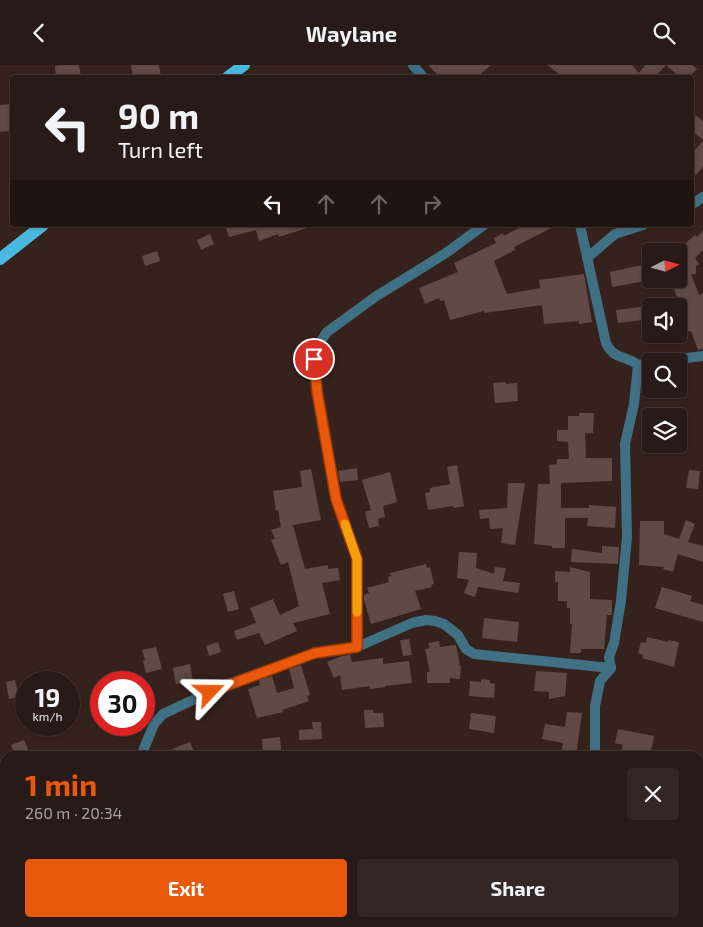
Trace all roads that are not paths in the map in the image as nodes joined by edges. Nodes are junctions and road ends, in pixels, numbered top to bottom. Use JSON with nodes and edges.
{"nodes":[{"id":1,"x":244,"y":65,"type":"edge"},
{"id":2,"x":414,"y":65,"type":"edge"},
{"id":3,"x":231,"y":75,"type":"edge"},
{"id":4,"x":422,"y":75,"type":"edge"},
{"id":5,"x":40,"y":227,"type":"edge"},
{"id":6,"x":481,"y":227,"type":"edge"},
{"id":7,"x":580,"y":227,"type":"edge"},
{"id":8,"x":637,"y":227,"type":"edge"},
{"id":9,"x":587,"y":258,"type":"junction"},
{"id":10,"x":0,"y":259,"type":"edge"},
{"id":11,"x":703,"y":356,"type":"edge"},
{"id":12,"x":687,"y":358,"type":"edge"},
{"id":13,"x":642,"y":364,"type":"edge"},
{"id":14,"x":638,"y":365,"type":"junction"},
{"id":15,"x":357,"y":647,"type":"junction"},
{"id":16,"x":611,"y":669,"type":"junction"},
{"id":17,"x":143,"y":751,"type":"edge"},
{"id":18,"x":595,"y":751,"type":"edge"}],
"edges":[{"from":1,"to":3,"type":"main road"},
{"from":2,"to":4,"type":"street"},
{"from":5,"to":10,"type":"main road"},
{"from":6,"to":15,"type":"street"},
{"from":7,"to":9,"type":"street"},
{"from":8,"to":9,"type":"street"},
{"from":9,"to":14,"type":"street"},
{"from":11,"to":12,"type":"street"},
{"from":13,"to":14,"type":"street"},
{"from":14,"to":16,"type":"street"},
{"from":15,"to":16,"type":"street"},
{"from":15,"to":17,"type":"street"},
{"from":16,"to":18,"type":"street"}]}
